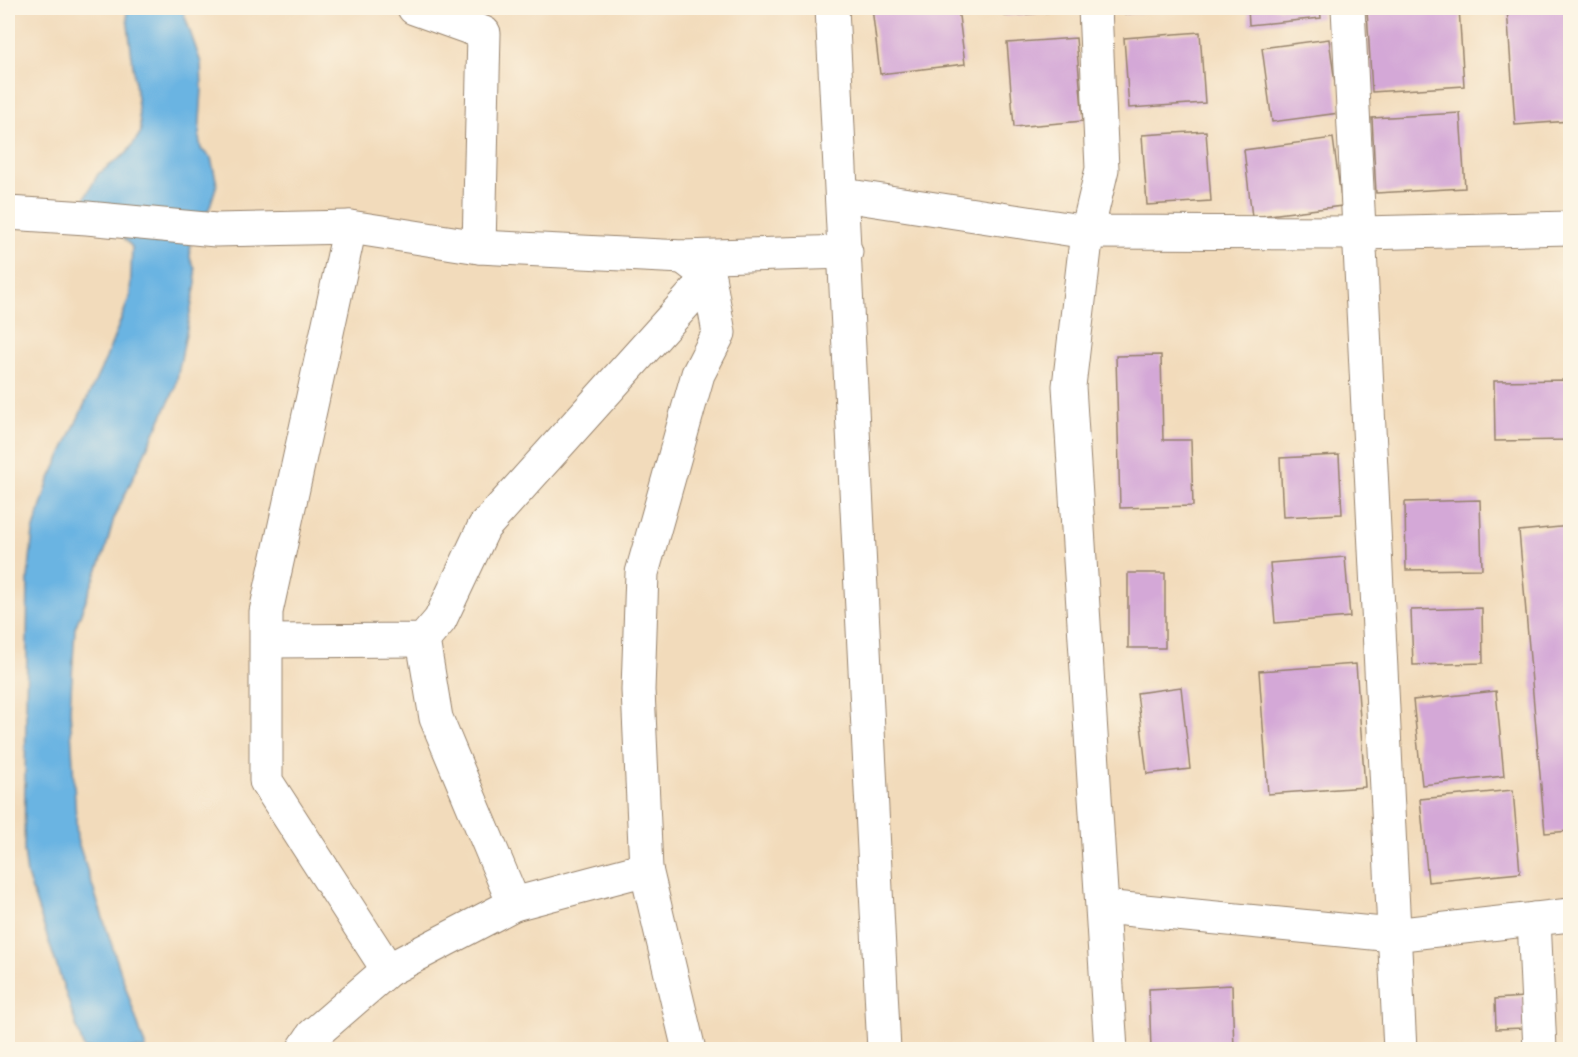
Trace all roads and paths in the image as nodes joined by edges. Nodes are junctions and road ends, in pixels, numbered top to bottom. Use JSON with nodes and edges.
{"nodes":[{"id":1,"x":414,"y":8,"type":"edge"},
{"id":2,"x":832,"y":8,"type":"edge"},
{"id":3,"x":1095,"y":8,"type":"edge"},
{"id":4,"x":1348,"y":8,"type":"edge"},
{"id":5,"x":843,"y":195,"type":"junction"},
{"id":6,"x":8,"y":213,"type":"edge"},
{"id":7,"x":350,"y":227,"type":"junction"},
{"id":8,"x":1570,"y":228,"type":"edge"},
{"id":9,"x":1087,"y":232,"type":"junction"},
{"id":10,"x":1360,"y":233,"type":"junction"},
{"id":11,"x":479,"y":247,"type":"junction"},
{"id":12,"x":846,"y":252,"type":"junction"},
{"id":13,"x":683,"y":257,"type":"junction"},
{"id":14,"x":709,"y":277,"type":"junction"},
{"id":15,"x":423,"y":640,"type":"junction"},
{"id":16,"x":267,"y":641,"type":"junction"},
{"id":17,"x":646,"y":869,"type":"junction"},
{"id":18,"x":514,"y":904,"type":"junction"},
{"id":19,"x":1103,"y":907,"type":"junction"},
{"id":20,"x":1570,"y":915,"type":"edge"},
{"id":21,"x":1534,"y":919,"type":"junction"},
{"id":22,"x":1393,"y":935,"type":"junction"},
{"id":23,"x":388,"y":970,"type":"junction"},
{"id":24,"x":303,"y":1050,"type":"edge"},
{"id":25,"x":688,"y":1050,"type":"edge"},
{"id":26,"x":884,"y":1050,"type":"edge"},
{"id":27,"x":1111,"y":1050,"type":"edge"},
{"id":28,"x":1400,"y":1050,"type":"edge"},
{"id":29,"x":1540,"y":1050,"type":"edge"}],
"edges":[{"from":1,"to":11,"type":"street"},
{"from":2,"to":5,"type":"street"},
{"from":3,"to":9,"type":"street"},
{"from":4,"to":10,"type":"street"},
{"from":5,"to":9,"type":"street"},
{"from":5,"to":12,"type":"street"},
{"from":6,"to":7,"type":"street"},
{"from":7,"to":11,"type":"street"},
{"from":7,"to":16,"type":"street"},
{"from":8,"to":10,"type":"street"},
{"from":9,"to":10,"type":"street"},
{"from":9,"to":19,"type":"street"},
{"from":10,"to":22,"type":"street"},
{"from":11,"to":13,"type":"street"},
{"from":12,"to":13,"type":"street"},
{"from":12,"to":26,"type":"street"},
{"from":13,"to":14,"type":"street"},
{"from":14,"to":15,"type":"street"},
{"from":14,"to":17,"type":"street"},
{"from":15,"to":16,"type":"street"},
{"from":15,"to":18,"type":"street"},
{"from":16,"to":23,"type":"street"},
{"from":17,"to":18,"type":"street"},
{"from":17,"to":25,"type":"street"},
{"from":18,"to":23,"type":"street"},
{"from":19,"to":22,"type":"street"},
{"from":19,"to":27,"type":"street"},
{"from":20,"to":21,"type":"street"},
{"from":21,"to":22,"type":"street"},
{"from":21,"to":29,"type":"street"},
{"from":22,"to":28,"type":"street"},
{"from":23,"to":24,"type":"street"}]}
